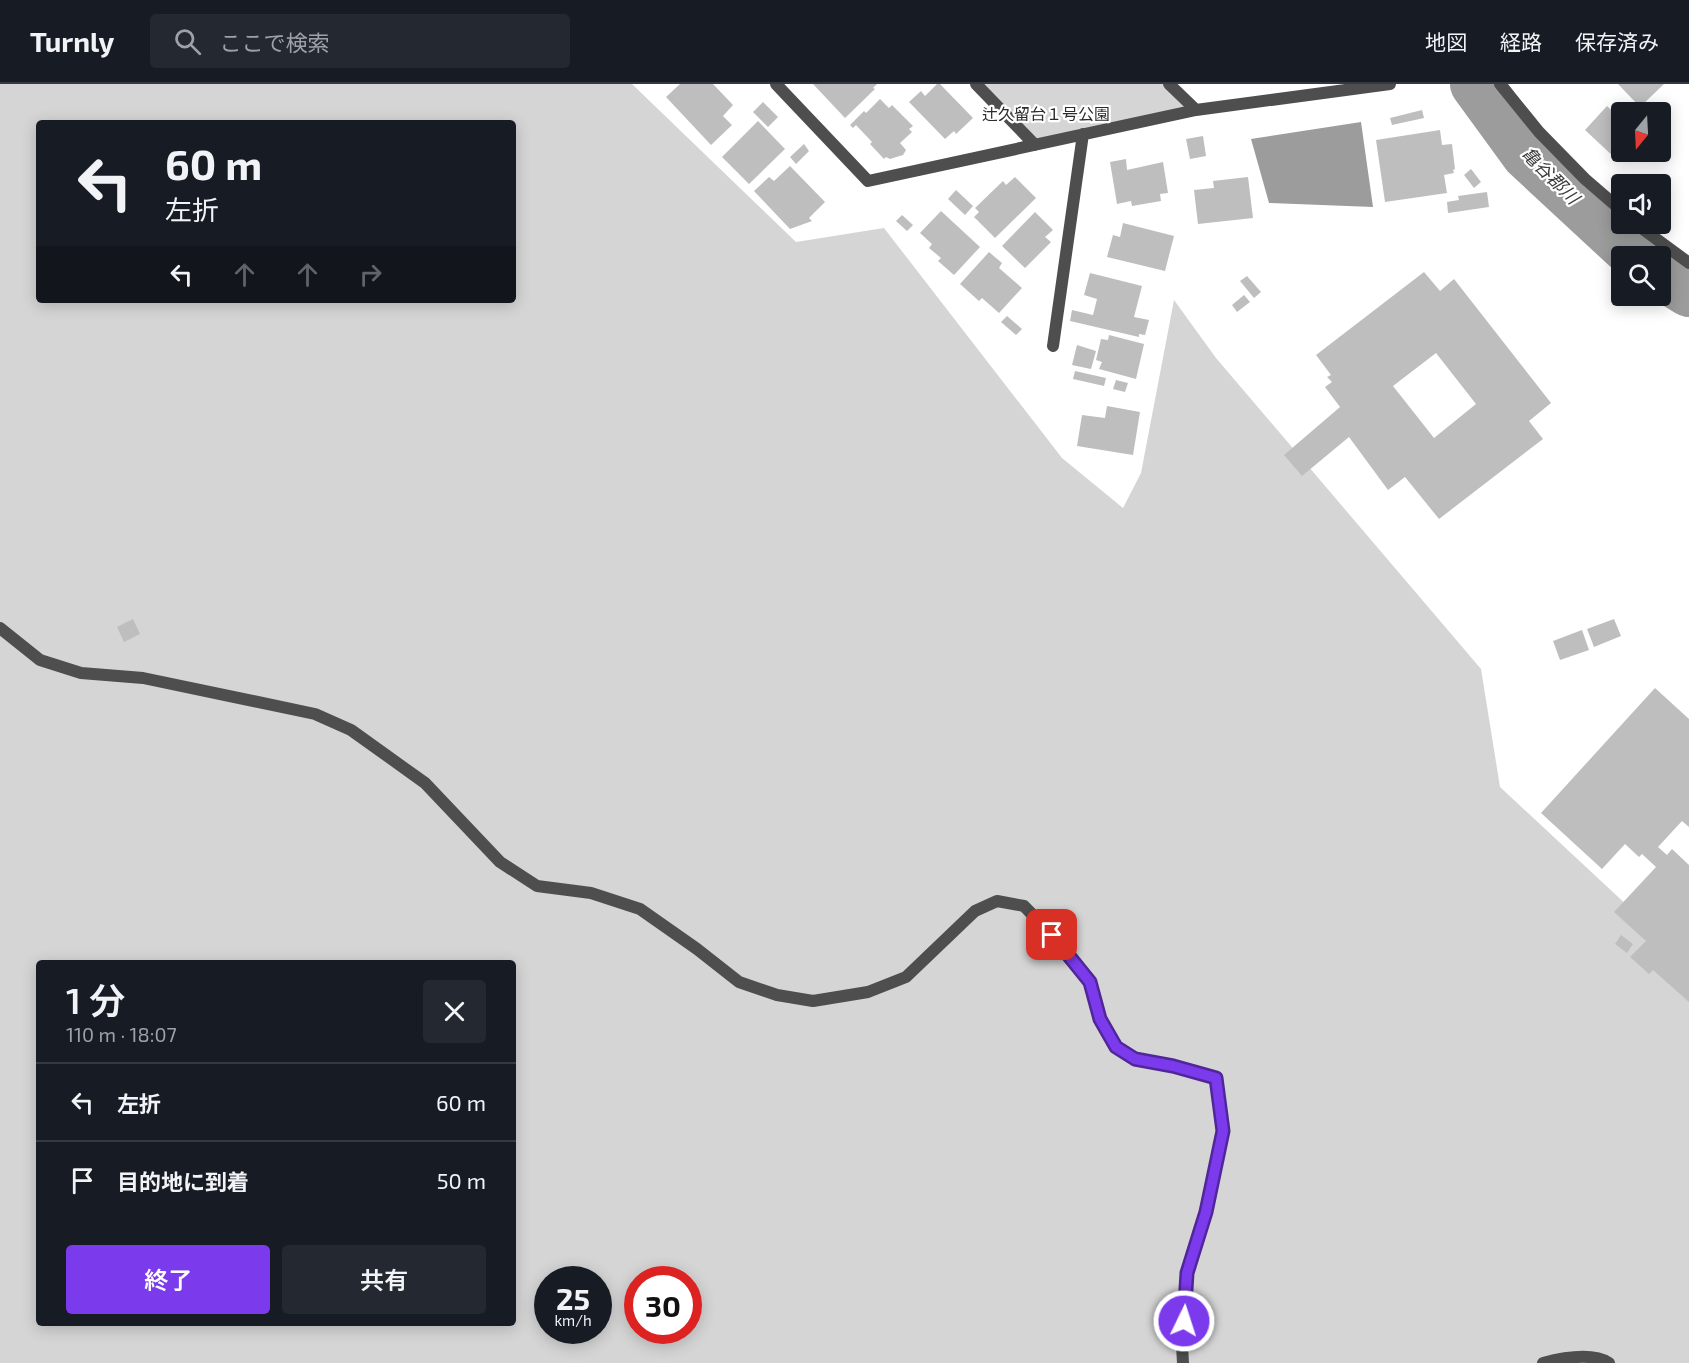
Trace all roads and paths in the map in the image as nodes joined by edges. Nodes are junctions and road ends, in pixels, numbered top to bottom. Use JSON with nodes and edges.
{"nodes":[{"id":1,"x":776,"y":84,"type":"edge"},
{"id":2,"x":976,"y":84,"type":"edge"},
{"id":3,"x":1169,"y":84,"type":"edge"},
{"id":4,"x":1390,"y":84,"type":"edge"},
{"id":5,"x":1500,"y":84,"type":"edge"},
{"id":6,"x":1367,"y":85,"type":"edge"},
{"id":7,"x":1196,"y":110,"type":"junction"},
{"id":8,"x":1083,"y":134,"type":"junction"},
{"id":9,"x":1035,"y":145,"type":"junction"},
{"id":10,"x":1611,"y":201,"type":"edge"},
{"id":11,"x":1650,"y":234,"type":"edge"},
{"id":12,"x":1689,"y":263,"type":"edge"},
{"id":13,"x":1053,"y":346,"type":"dead end"},
{"id":14,"x":0,"y":628,"type":"edge"},
{"id":15,"x":1183,"y":1363,"type":"edge"},
{"id":16,"x":1543,"y":1363,"type":"edge"},
{"id":17,"x":1609,"y":1363,"type":"edge"}],
"edges":[{"from":1,"to":9,"type":"street"},
{"from":2,"to":9,"type":"street"},
{"from":3,"to":7,"type":"street"},
{"from":4,"to":6,"type":"street"},
{"from":5,"to":10,"type":"street"},
{"from":6,"to":7,"type":"street"},
{"from":7,"to":8,"type":"street"},
{"from":8,"to":9,"type":"street"},
{"from":8,"to":13,"type":"street"},
{"from":11,"to":12,"type":"street"},
{"from":14,"to":15,"type":"street"},
{"from":16,"to":17,"type":"street"}]}
